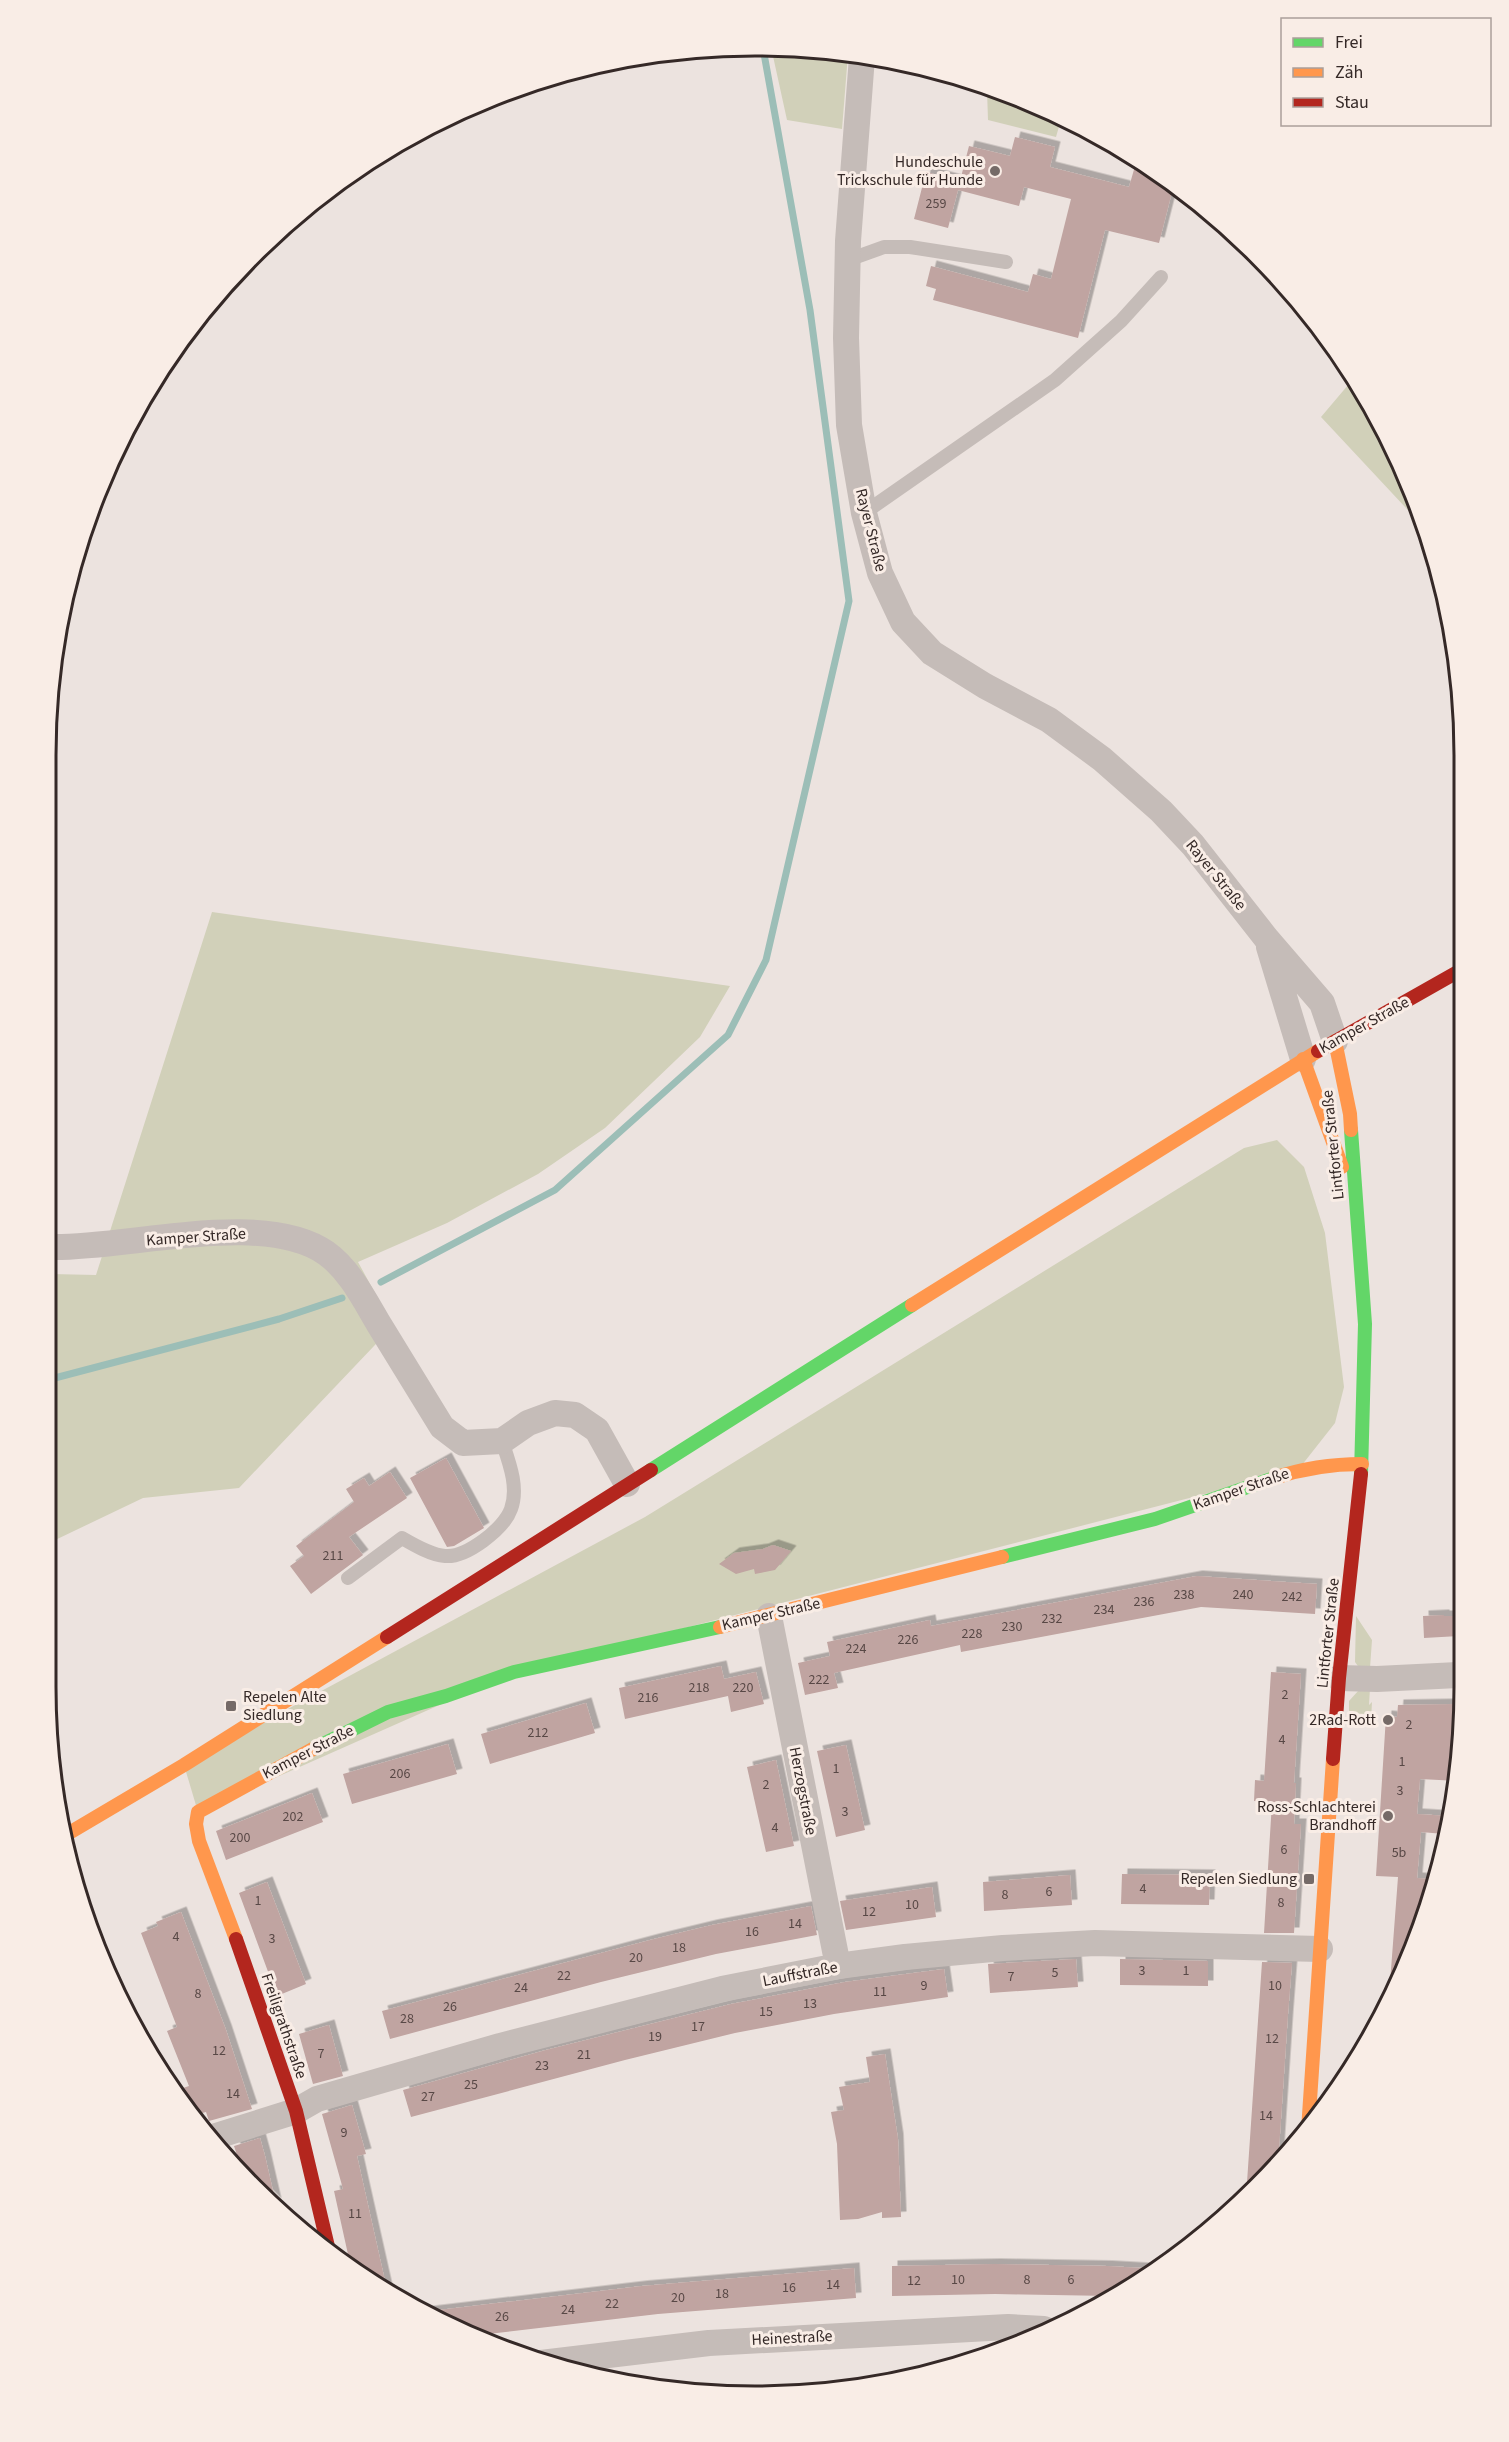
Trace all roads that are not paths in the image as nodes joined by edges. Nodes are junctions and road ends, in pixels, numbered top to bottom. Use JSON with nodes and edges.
{"nodes":[{"id":1,"x":862,"y":64,"type":"edge"},
{"id":2,"x":848,"y":260,"type":"junction"},
{"id":3,"x":1006,"y":262,"type":"dead end"},
{"id":4,"x":1161,"y":277,"type":"dead end"},
{"id":5,"x":864,"y":513,"type":"junction"},
{"id":6,"x":1266,"y":938,"type":"junction"},
{"id":7,"x":1454,"y":974,"type":"edge"},
{"id":8,"x":1335,"y":1041,"type":"junction"},
{"id":9,"x":1304,"y":1059,"type":"junction"},
{"id":10,"x":1357,"y":1211,"type":"junction"},
{"id":11,"x":56,"y":1247,"type":"edge"},
{"id":12,"x":502,"y":1441,"type":"junction"},
{"id":13,"x":1362,"y":1464,"type":"junction"},
{"id":14,"x":627,"y":1484,"type":"junction"},
{"id":15,"x":348,"y":1578,"type":"dead end"},
{"id":16,"x":768,"y":1616,"type":"junction"},
{"id":17,"x":1454,"y":1675,"type":"edge"},
{"id":18,"x":1339,"y":1678,"type":"junction"},
{"id":19,"x":198,"y":1812,"type":"joint"},
{"id":20,"x":71,"y":1832,"type":"edge"},
{"id":21,"x":1320,"y":1949,"type":"junction"},
{"id":22,"x":838,"y":1966,"type":"junction"},
{"id":23,"x":296,"y":2111,"type":"junction"},
{"id":24,"x":1309,"y":2113,"type":"edge"},
{"id":25,"x":219,"y":2135,"type":"edge"},
{"id":26,"x":326,"y":2240,"type":"edge"},
{"id":27,"x":1032,"y":2328,"type":"edge"},
{"id":28,"x":584,"y":2365,"type":"edge"}],
"edges":[{"from":1,"to":2,"type":"street","name":"Rayer Straße"},
{"from":2,"to":3,"type":"lane"},
{"from":2,"to":5,"type":"street","name":"Rayer Straße"},
{"from":4,"to":5,"type":"lane"},
{"from":5,"to":6,"type":"street","name":"Rayer Straße"},
{"from":6,"to":8,"type":"street","name":"Rayer Straße"},
{"from":6,"to":9,"type":"street","name":"Rayer Straße"},
{"from":7,"to":8,"type":"street","name":"Kamper Straße"},
{"from":8,"to":9,"type":"street","name":"Kamper Straße"},
{"from":8,"to":10,"type":"street","name":"Lintforter Straße"},
{"from":9,"to":10,"type":"street","name":"Lintforter Straße"},
{"from":9,"to":14,"type":"street","name":"Kamper Straße"},
{"from":10,"to":13,"type":"street","name":"Lintforter Straße"},
{"from":11,"to":12,"type":"street","name":"Kamper Straße"},
{"from":12,"to":14,"type":"street"},
{"from":12,"to":15,"type":"lane"},
{"from":13,"to":16,"type":"street","name":"Kamper Straße"},
{"from":13,"to":18,"type":"street","name":"Lintforter Straße"},
{"from":14,"to":20,"type":"street","name":"Kamper Straße"},
{"from":16,"to":19,"type":"street","name":"Kamper Straße"},
{"from":16,"to":22,"type":"street","name":"Herzogstraße"},
{"from":17,"to":18,"type":"street"},
{"from":18,"to":21,"type":"street","name":"Lintforter Straße"},
{"from":19,"to":23,"type":"street","name":"Freiligrathstraße"},
{"from":21,"to":22,"type":"street","name":"Lauffstraße"},
{"from":21,"to":24,"type":"street","name":"Lintforter Straße"},
{"from":22,"to":23,"type":"street","name":"Lauffstraße"},
{"from":23,"to":25,"type":"street","name":"Lauffstraße"},
{"from":23,"to":26,"type":"street","name":"Freiligrathstraße"},
{"from":27,"to":28,"type":"street","name":"Heinestraße"}]}
